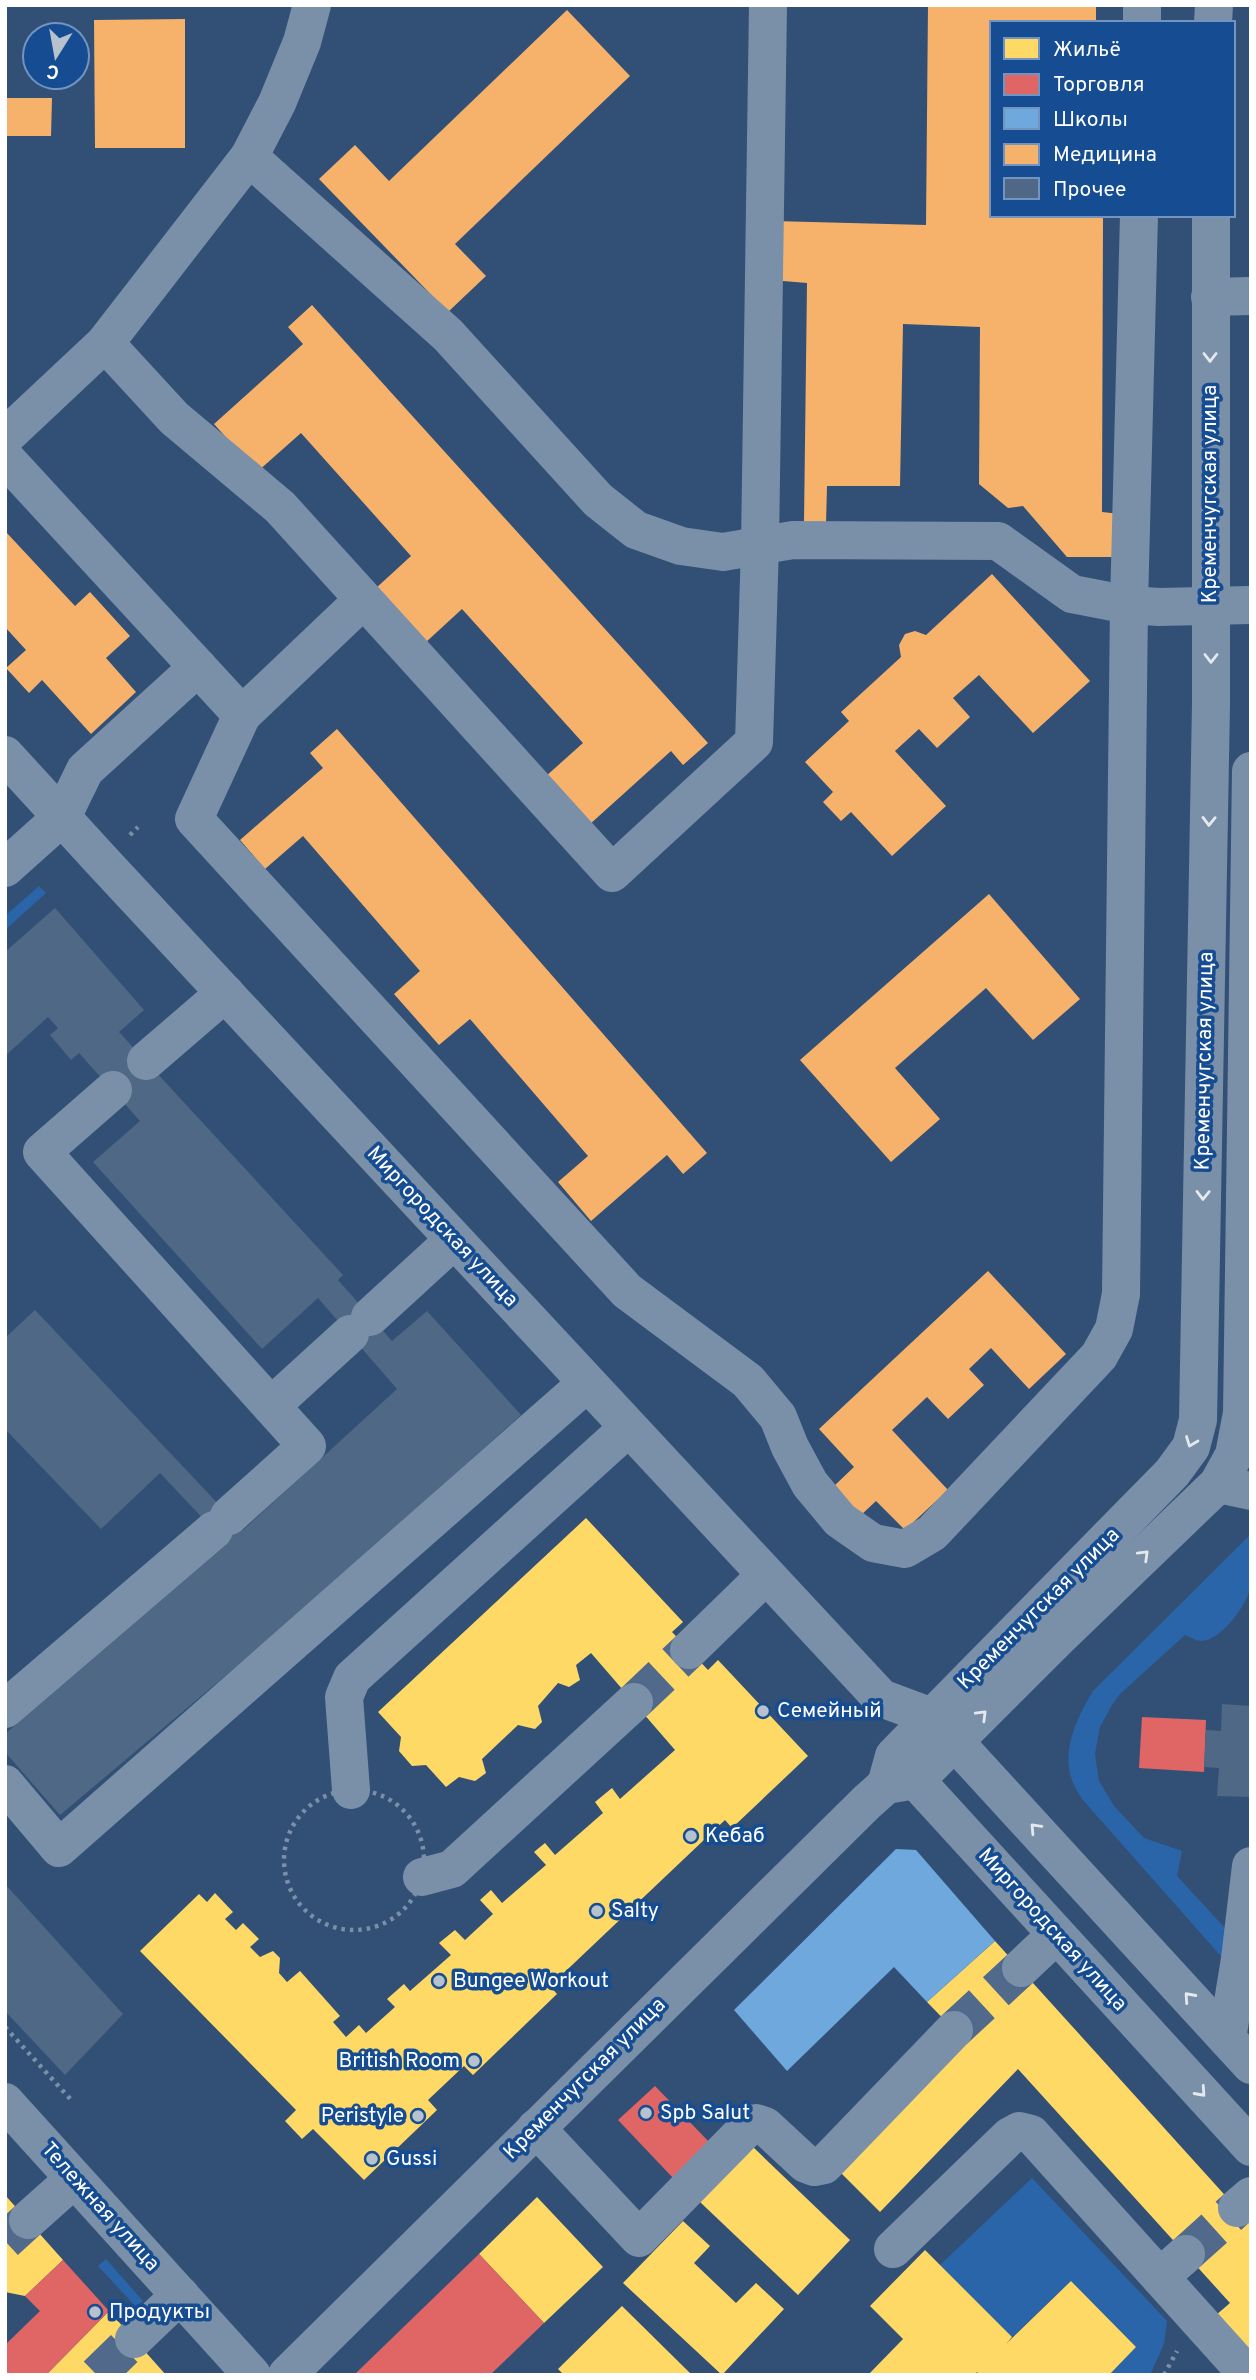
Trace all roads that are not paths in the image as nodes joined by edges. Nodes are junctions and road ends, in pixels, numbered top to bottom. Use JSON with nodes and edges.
{"nodes":[{"id":1,"x":312,"y":5,"type":"edge"},
{"id":2,"x":768,"y":5,"type":"edge"},
{"id":3,"x":249,"y":157,"type":"junction"},
{"id":4,"x":1139,"y":217,"type":"edge"},
{"id":5,"x":1211,"y":217,"type":"edge"},
{"id":6,"x":1251,"y":296,"type":"edge"},
{"id":7,"x":1210,"y":297,"type":"junction"},
{"id":8,"x":105,"y":343,"type":"junction"},
{"id":9,"x":5,"y":438,"type":"edge"},
{"id":10,"x":5,"y":458,"type":"edge"},
{"id":11,"x":760,"y":545,"type":"junction"},
{"id":12,"x":363,"y":600,"type":"junction"},
{"id":13,"x":1129,"y":605,"type":"junction"},
{"id":14,"x":1251,"y":605,"type":"edge"},
{"id":15,"x":1211,"y":606,"type":"junction"},
{"id":16,"x":198,"y":667,"type":"junction"},
{"id":17,"x":242,"y":715,"type":"junction"},
{"id":18,"x":5,"y":755,"type":"edge"},
{"id":19,"x":1209,"y":767,"type":"junction"},
{"id":20,"x":1251,"y":769,"type":"edge"},
{"id":21,"x":62,"y":817,"type":"junction"},
{"id":22,"x":5,"y":868,"type":"edge"},
{"id":23,"x":225,"y":993,"type":"junction"},
{"id":24,"x":146,"y":1061,"type":"dead end"},
{"id":25,"x":113,"y":1090,"type":"dead end"},
{"id":26,"x":454,"y":1240,"type":"junction"},
{"id":27,"x":1248,"y":1248,"type":"edge"},
{"id":28,"x":587,"y":1383,"type":"junction"},
{"id":29,"x":1247,"y":1397,"type":"edge"},
{"id":30,"x":271,"y":1406,"type":"junction"},
{"id":31,"x":628,"y":1427,"type":"junction"},
{"id":32,"x":1235,"y":1487,"type":"edge"},
{"id":33,"x":766,"y":1575,"type":"junction"},
{"id":34,"x":689,"y":1650,"type":"tunnel mouth"},
{"id":35,"x":881,"y":1698,"type":"junction"},
{"id":36,"x":634,"y":1702,"type":"tunnel mouth"},
{"id":37,"x":5,"y":1709,"type":"edge"},
{"id":38,"x":944,"y":1729,"type":"junction"},
{"id":39,"x":899,"y":1774,"type":"junction"},
{"id":40,"x":5,"y":1784,"type":"edge"},
{"id":41,"x":351,"y":1790,"type":"road end"},
{"id":42,"x":1251,"y":1866,"type":"edge"},
{"id":43,"x":422,"y":1877,"type":"road end"},
{"id":44,"x":1056,"y":1935,"type":"junction"},
{"id":45,"x":1021,"y":1968,"type":"tunnel mouth"},
{"id":46,"x":954,"y":2029,"type":"tunnel mouth"},
{"id":47,"x":1239,"y":2052,"type":"edge"},
{"id":48,"x":5,"y":2102,"type":"edge"},
{"id":49,"x":536,"y":2128,"type":"junction"},
{"id":50,"x":1251,"y":2147,"type":"edge"},
{"id":51,"x":74,"y":2179,"type":"junction"},
{"id":52,"x":28,"y":2220,"type":"tunnel mouth"},
{"id":53,"x":893,"y":2249,"type":"dead end"},
{"id":54,"x":180,"y":2295,"type":"junction"},
{"id":55,"x":134,"y":2339,"type":"tunnel mouth"},
{"id":56,"x":252,"y":2375,"type":"edge"},
{"id":57,"x":286,"y":2375,"type":"edge"},
{"id":58,"x":1248,"y":2375,"type":"edge"}],
"edges":[{"from":1,"to":3,"type":"street"},
{"from":2,"to":11,"type":"street"},
{"from":3,"to":8,"type":"street"},
{"from":3,"to":11,"type":"street"},
{"from":4,"to":13,"type":"street"},
{"from":5,"to":7,"type":"street","name":"Кременчугская улица"},
{"from":6,"to":7,"type":"street"},
{"from":7,"to":15,"type":"street","name":"Кременчугская улица","one_way":true},
{"from":8,"to":9,"type":"street"},
{"from":8,"to":12,"type":"street"},
{"from":10,"to":16,"type":"street"},
{"from":11,"to":12,"type":"street"},
{"from":11,"to":13,"type":"street"},
{"from":12,"to":17,"type":"street"},
{"from":13,"to":15,"type":"street"},
{"from":13,"to":17,"type":"street"},
{"from":14,"to":15,"type":"street"},
{"from":15,"to":19,"type":"street","name":"Кременчугская улица","one_way":true},
{"from":16,"to":17,"type":"street"},
{"from":16,"to":21,"type":"street"},
{"from":18,"to":21,"type":"street","name":"Миргородская улица"},
{"from":19,"to":20,"type":"street"},
{"from":19,"to":38,"type":"street","name":"Кременчугская улица","one_way":true},
{"from":20,"to":27,"type":"street","name":"Кременчугская улица"},
{"from":21,"to":22,"type":"street"},
{"from":21,"to":23,"type":"street","name":"Миргородская улица"},
{"from":23,"to":24,"type":"street"},
{"from":23,"to":26,"type":"street","name":"Миргородская улица"},
{"from":25,"to":30,"type":"street"},
{"from":26,"to":28,"type":"street","name":"Миргородская улица"},
{"from":26,"to":30,"type":"street"},
{"from":27,"to":29,"type":"street","name":"Кременчугская улица"},
{"from":28,"to":31,"type":"street","name":"Миргородская улица"},
{"from":28,"to":40,"type":"street"},
{"from":29,"to":32,"type":"street","name":"Кременчугская улица"},
{"from":30,"to":37,"type":"street"},
{"from":31,"to":33,"type":"street","name":"Миргородская улица"},
{"from":31,"to":41,"type":"street"},
{"from":38,"to":32,"type":"street","name":"Кременчугская улица","one_way":true},
{"from":33,"to":34,"type":"street"},
{"from":33,"to":35,"type":"street","name":"Миргородская улица"},
{"from":35,"to":38,"type":"street","name":"Миргородская улица"},
{"from":35,"to":39,"type":"street","name":"Миргородская улица"},
{"from":36,"to":43,"type":"street"},
{"from":38,"to":39,"type":"street","name":"Кременчугская улица"},
{"from":47,"to":38,"type":"street","name":"Миргородская улица","one_way":true},
{"from":39,"to":44,"type":"street","name":"Миргородская улица"},
{"from":39,"to":49,"type":"street","name":"Кременчугская улица"},
{"from":42,"to":47,"type":"street"},
{"from":44,"to":45,"type":"street"},
{"from":44,"to":50,"type":"street","name":"Миргородская улица","one_way":true},
{"from":46,"to":49,"type":"street"},
{"from":48,"to":51,"type":"street","name":"Тележная улица"},
{"from":49,"to":57,"type":"street","name":"Кременчугская улица"},
{"from":51,"to":52,"type":"street"},
{"from":51,"to":54,"type":"street","name":"Тележная улица"},
{"from":53,"to":58,"type":"street"},
{"from":54,"to":55,"type":"street"},
{"from":54,"to":56,"type":"street","name":"Тележная улица"}]}
